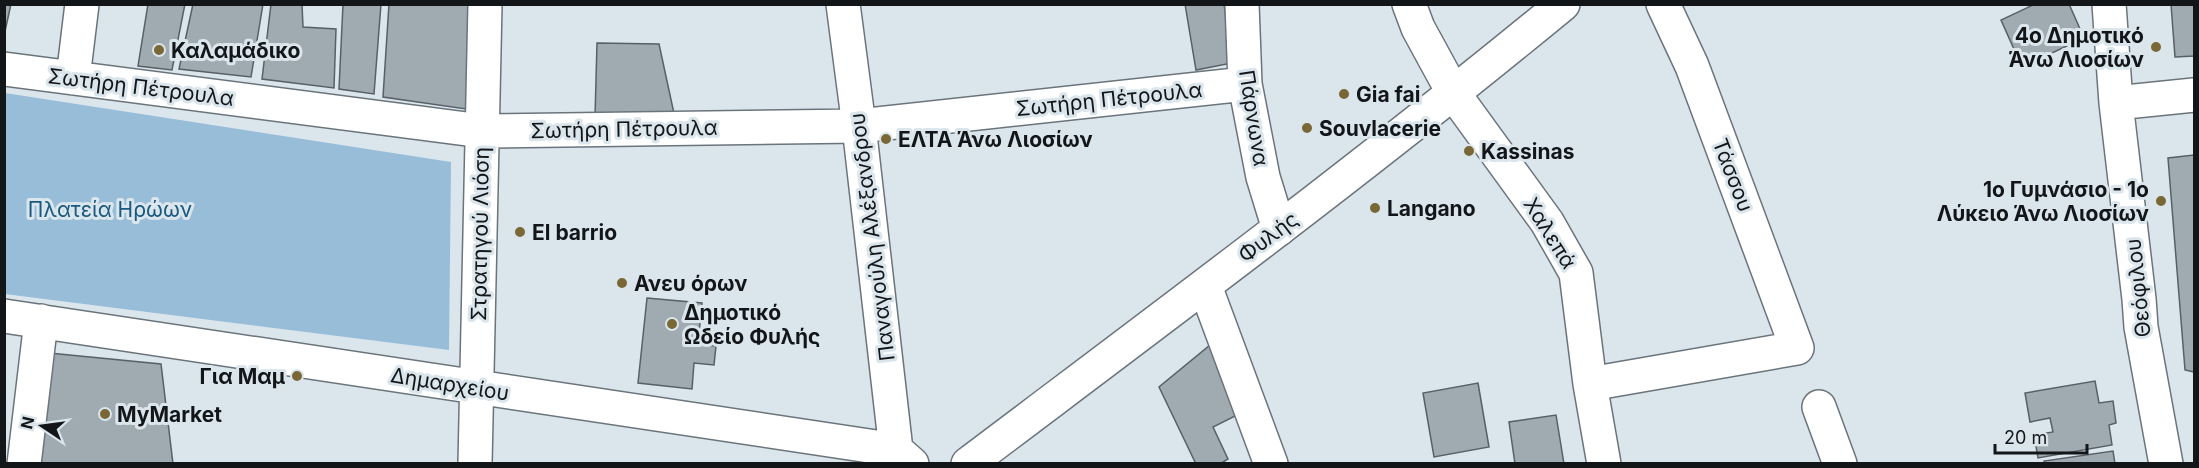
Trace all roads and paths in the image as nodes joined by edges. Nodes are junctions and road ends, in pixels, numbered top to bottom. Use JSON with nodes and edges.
{"nodes":[{"id":1,"x":82,"y":4,"type":"edge"},
{"id":2,"x":485,"y":4,"type":"edge"},
{"id":3,"x":843,"y":4,"type":"edge"},
{"id":4,"x":1242,"y":4,"type":"edge"},
{"id":5,"x":1409,"y":4,"type":"edge"},
{"id":6,"x":1563,"y":4,"type":"edge"},
{"id":7,"x":1663,"y":4,"type":"edge"},
{"id":8,"x":2109,"y":4,"type":"edge"},
{"id":9,"x":4,"y":69,"type":"edge"},
{"id":10,"x":73,"y":78,"type":"junction"},
{"id":11,"x":1245,"y":84,"type":"junction"},
{"id":12,"x":1454,"y":94,"type":"junction"},
{"id":13,"x":2194,"y":95,"type":"edge"},
{"id":14,"x":2116,"y":103,"type":"junction"},
{"id":15,"x":860,"y":126,"type":"junction"},
{"id":16,"x":482,"y":131,"type":"junction"},
{"id":17,"x":1279,"y":229,"type":"junction"},
{"id":18,"x":1204,"y":286,"type":"junction"},
{"id":19,"x":4,"y":316,"type":"edge"},
{"id":20,"x":41,"y":321,"type":"junction"},
{"id":21,"x":1590,"y":384,"type":"junction"},
{"id":22,"x":476,"y":388,"type":"junction"},
{"id":23,"x":1819,"y":407,"type":"dead end"},
{"id":24,"x":904,"y":457,"type":"edge"},
{"id":25,"x":24,"y":464,"type":"edge"},
{"id":26,"x":475,"y":464,"type":"edge"},
{"id":27,"x":968,"y":464,"type":"edge"},
{"id":28,"x":1271,"y":464,"type":"edge"},
{"id":29,"x":1604,"y":464,"type":"edge"},
{"id":30,"x":1840,"y":464,"type":"edge"},
{"id":31,"x":2166,"y":464,"type":"edge"}],
"edges":[{"from":1,"to":10,"type":"street"},
{"from":2,"to":16,"type":"street","name":"Στρατηγού Λιόση"},
{"from":3,"to":15,"type":"street","name":"Παναγούλη Αλέξανδρου"},
{"from":4,"to":11,"type":"street","name":"Πάρνωνα"},
{"from":5,"to":12,"type":"street","name":"Χαλεπά"},
{"from":6,"to":12,"type":"street","name":"Φυλής"},
{"from":7,"to":21,"type":"street","name":"Τάσσου"},
{"from":8,"to":14,"type":"street","name":"Θεόφιλου"},
{"from":9,"to":10,"type":"street","name":"Σωτήρη Πέτρουλα"},
{"from":10,"to":16,"type":"street","name":"Σωτήρη Πέτρουλα"},
{"from":11,"to":15,"type":"street","name":"Σωτήρη Πέτρουλα"},
{"from":11,"to":17,"type":"street","name":"Πάρνωνα"},
{"from":12,"to":17,"type":"street","name":"Φυλής"},
{"from":12,"to":21,"type":"street","name":"Χαλεπά"},
{"from":13,"to":14,"type":"street"},
{"from":14,"to":31,"type":"street","name":"Θεόφιλου"},
{"from":15,"to":16,"type":"street","name":"Σωτήρη Πέτρουλα"},
{"from":15,"to":24,"type":"street","name":"Παναγούλη Αλέξανδρου"},
{"from":16,"to":22,"type":"street","name":"Στρατηγού Λιόση"},
{"from":17,"to":18,"type":"street","name":"Φυλής"},
{"from":18,"to":27,"type":"street","name":"Φυλής"},
{"from":18,"to":28,"type":"street"},
{"from":19,"to":20,"type":"street","name":"Δημαρχείου"},
{"from":20,"to":22,"type":"street","name":"Δημαρχείου"},
{"from":20,"to":25,"type":"street"},
{"from":21,"to":29,"type":"street","name":"Χαλεπά"},
{"from":22,"to":24,"type":"street","name":"Δημαρχείου"},
{"from":22,"to":26,"type":"street","name":"Στρατηγού Λιόση"},
{"from":23,"to":30,"type":"street"}]}
